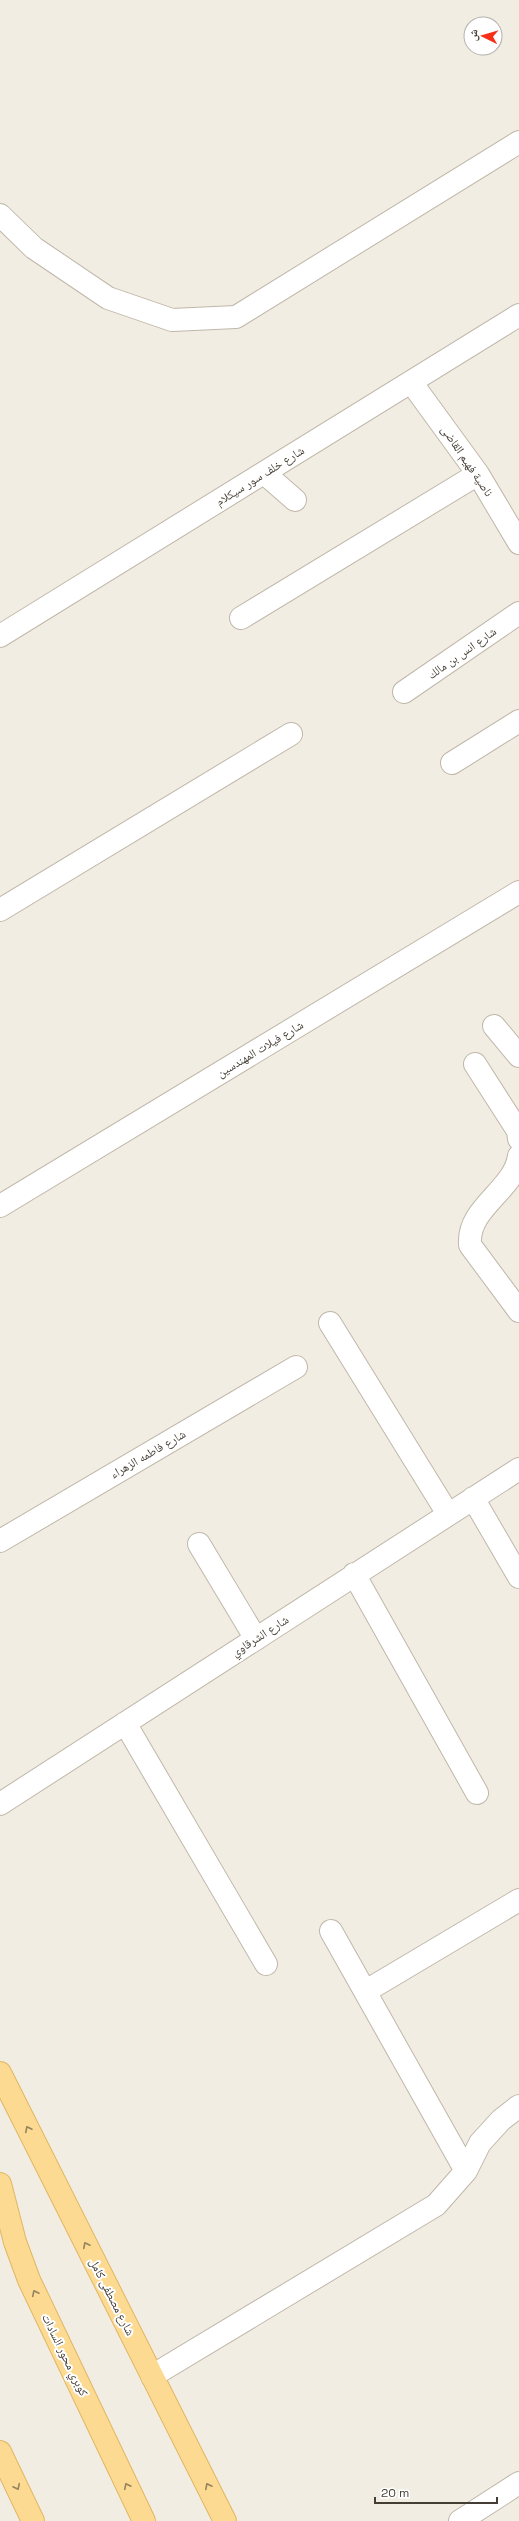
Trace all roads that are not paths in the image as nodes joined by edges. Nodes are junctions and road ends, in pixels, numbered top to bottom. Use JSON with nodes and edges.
{"nodes":[{"id":1,"x":519,"y":142,"type":"edge"},
{"id":2,"x":0,"y":215,"type":"edge"},
{"id":3,"x":519,"y":315,"type":"edge"},
{"id":4,"x":411,"y":382,"type":"junction"},
{"id":5,"x":264,"y":473,"type":"junction"},
{"id":6,"x":478,"y":474,"type":"junction"},
{"id":7,"x":295,"y":500,"type":"dead end"},
{"id":8,"x":519,"y":543,"type":"edge"},
{"id":9,"x":519,"y":613,"type":"edge"},
{"id":10,"x":241,"y":618,"type":"dead end"},
{"id":11,"x":0,"y":636,"type":"edge"},
{"id":12,"x":404,"y":692,"type":"dead end"},
{"id":13,"x":519,"y":721,"type":"edge"},
{"id":14,"x":291,"y":734,"type":"dead end"},
{"id":15,"x":452,"y":763,"type":"dead end"},
{"id":16,"x":519,"y":892,"type":"edge"},
{"id":17,"x":0,"y":910,"type":"edge"},
{"id":18,"x":494,"y":1026,"type":"dead end"},
{"id":19,"x":519,"y":1056,"type":"edge"},
{"id":20,"x":475,"y":1064,"type":"dead end"},
{"id":21,"x":519,"y":1139,"type":"edge"},
{"id":22,"x":519,"y":1156,"type":"edge"},
{"id":23,"x":0,"y":1206,"type":"edge"},
{"id":24,"x":519,"y":1311,"type":"edge"},
{"id":25,"x":330,"y":1323,"type":"dead end"},
{"id":26,"x":296,"y":1367,"type":"dead end"},
{"id":27,"x":519,"y":1468,"type":"edge"},
{"id":28,"x":472,"y":1498,"type":"junction"},
{"id":29,"x":448,"y":1514,"type":"junction"},
{"id":30,"x":0,"y":1540,"type":"edge"},
{"id":31,"x":199,"y":1544,"type":"dead end"},
{"id":32,"x":354,"y":1574,"type":"junction"},
{"id":33,"x":519,"y":1576,"type":"edge"},
{"id":34,"x":256,"y":1639,"type":"junction"},
{"id":35,"x":125,"y":1723,"type":"junction"},
{"id":36,"x":477,"y":1793,"type":"dead end"},
{"id":37,"x":0,"y":1804,"type":"edge"},
{"id":38,"x":519,"y":1900,"type":"edge"},
{"id":39,"x":331,"y":1931,"type":"dead end"},
{"id":40,"x":266,"y":1964,"type":"dead end"},
{"id":41,"x":366,"y":1991,"type":"junction"},
{"id":42,"x":0,"y":2073,"type":"edge"},
{"id":43,"x":519,"y":2106,"type":"edge"},
{"id":44,"x":466,"y":2171,"type":"junction"},
{"id":45,"x":0,"y":2184,"type":"edge"},
{"id":46,"x":152,"y":2376,"type":"junction"},
{"id":47,"x":0,"y":2452,"type":"edge"},
{"id":48,"x":519,"y":2483,"type":"edge"},
{"id":49,"x":33,"y":2521,"type":"edge"},
{"id":50,"x":144,"y":2521,"type":"edge"},
{"id":51,"x":225,"y":2521,"type":"edge"},
{"id":52,"x":460,"y":2521,"type":"edge"}],
"edges":[{"from":1,"to":2,"type":"street"},
{"from":3,"to":4,"type":"street","name":"شارع خلف سور سيكلام"},
{"from":4,"to":5,"type":"street","name":"شارع خلف سور سيكلام"},
{"from":4,"to":6,"type":"street","name":"ناصية فهيم القاضى"},
{"from":5,"to":7,"type":"street"},
{"from":5,"to":11,"type":"street","name":"شارع خلف سور سيكلام"},
{"from":6,"to":8,"type":"street","name":"ناصية فهيم القاضى"},
{"from":6,"to":10,"type":"street"},
{"from":9,"to":12,"type":"street","name":"شارع انس بن مالك"},
{"from":13,"to":15,"type":"street"},
{"from":14,"to":17,"type":"street"},
{"from":16,"to":23,"type":"street","name":"شارع فيلات المهندسين"},
{"from":18,"to":19,"type":"street"},
{"from":20,"to":21,"type":"street"},
{"from":22,"to":24,"type":"street"},
{"from":25,"to":29,"type":"street"},
{"from":26,"to":30,"type":"street","name":"شارع فاطمه الزهراء"},
{"from":27,"to":28,"type":"street","name":"شارع الشرقاوي"},
{"from":28,"to":29,"type":"street","name":"شارع الشرقاوي"},
{"from":28,"to":33,"type":"street"},
{"from":29,"to":32,"type":"street","name":"شارع الشرقاوي"},
{"from":31,"to":34,"type":"street"},
{"from":32,"to":34,"type":"street","name":"شارع الشرقاوي"},
{"from":32,"to":36,"type":"street"},
{"from":34,"to":35,"type":"street","name":"شارع الشرقاوي"},
{"from":35,"to":37,"type":"street","name":"شارع الشرقاوي"},
{"from":35,"to":40,"type":"street"},
{"from":38,"to":41,"type":"street"},
{"from":39,"to":41,"type":"street"},
{"from":41,"to":44,"type":"street"},
{"from":46,"to":42,"type":"main road","name":"شارع مصطفى كامل","one_way":true},
{"from":43,"to":44,"type":"street"},
{"from":44,"to":46,"type":"street"},
{"from":50,"to":45,"type":"main road","name":"كوبري محور السادات","one_way":true},
{"from":51,"to":46,"type":"main road","name":"شارع مصطفى كامل","one_way":true},
{"from":47,"to":49,"type":"main road","one_way":true},
{"from":48,"to":52,"type":"street"}]}
